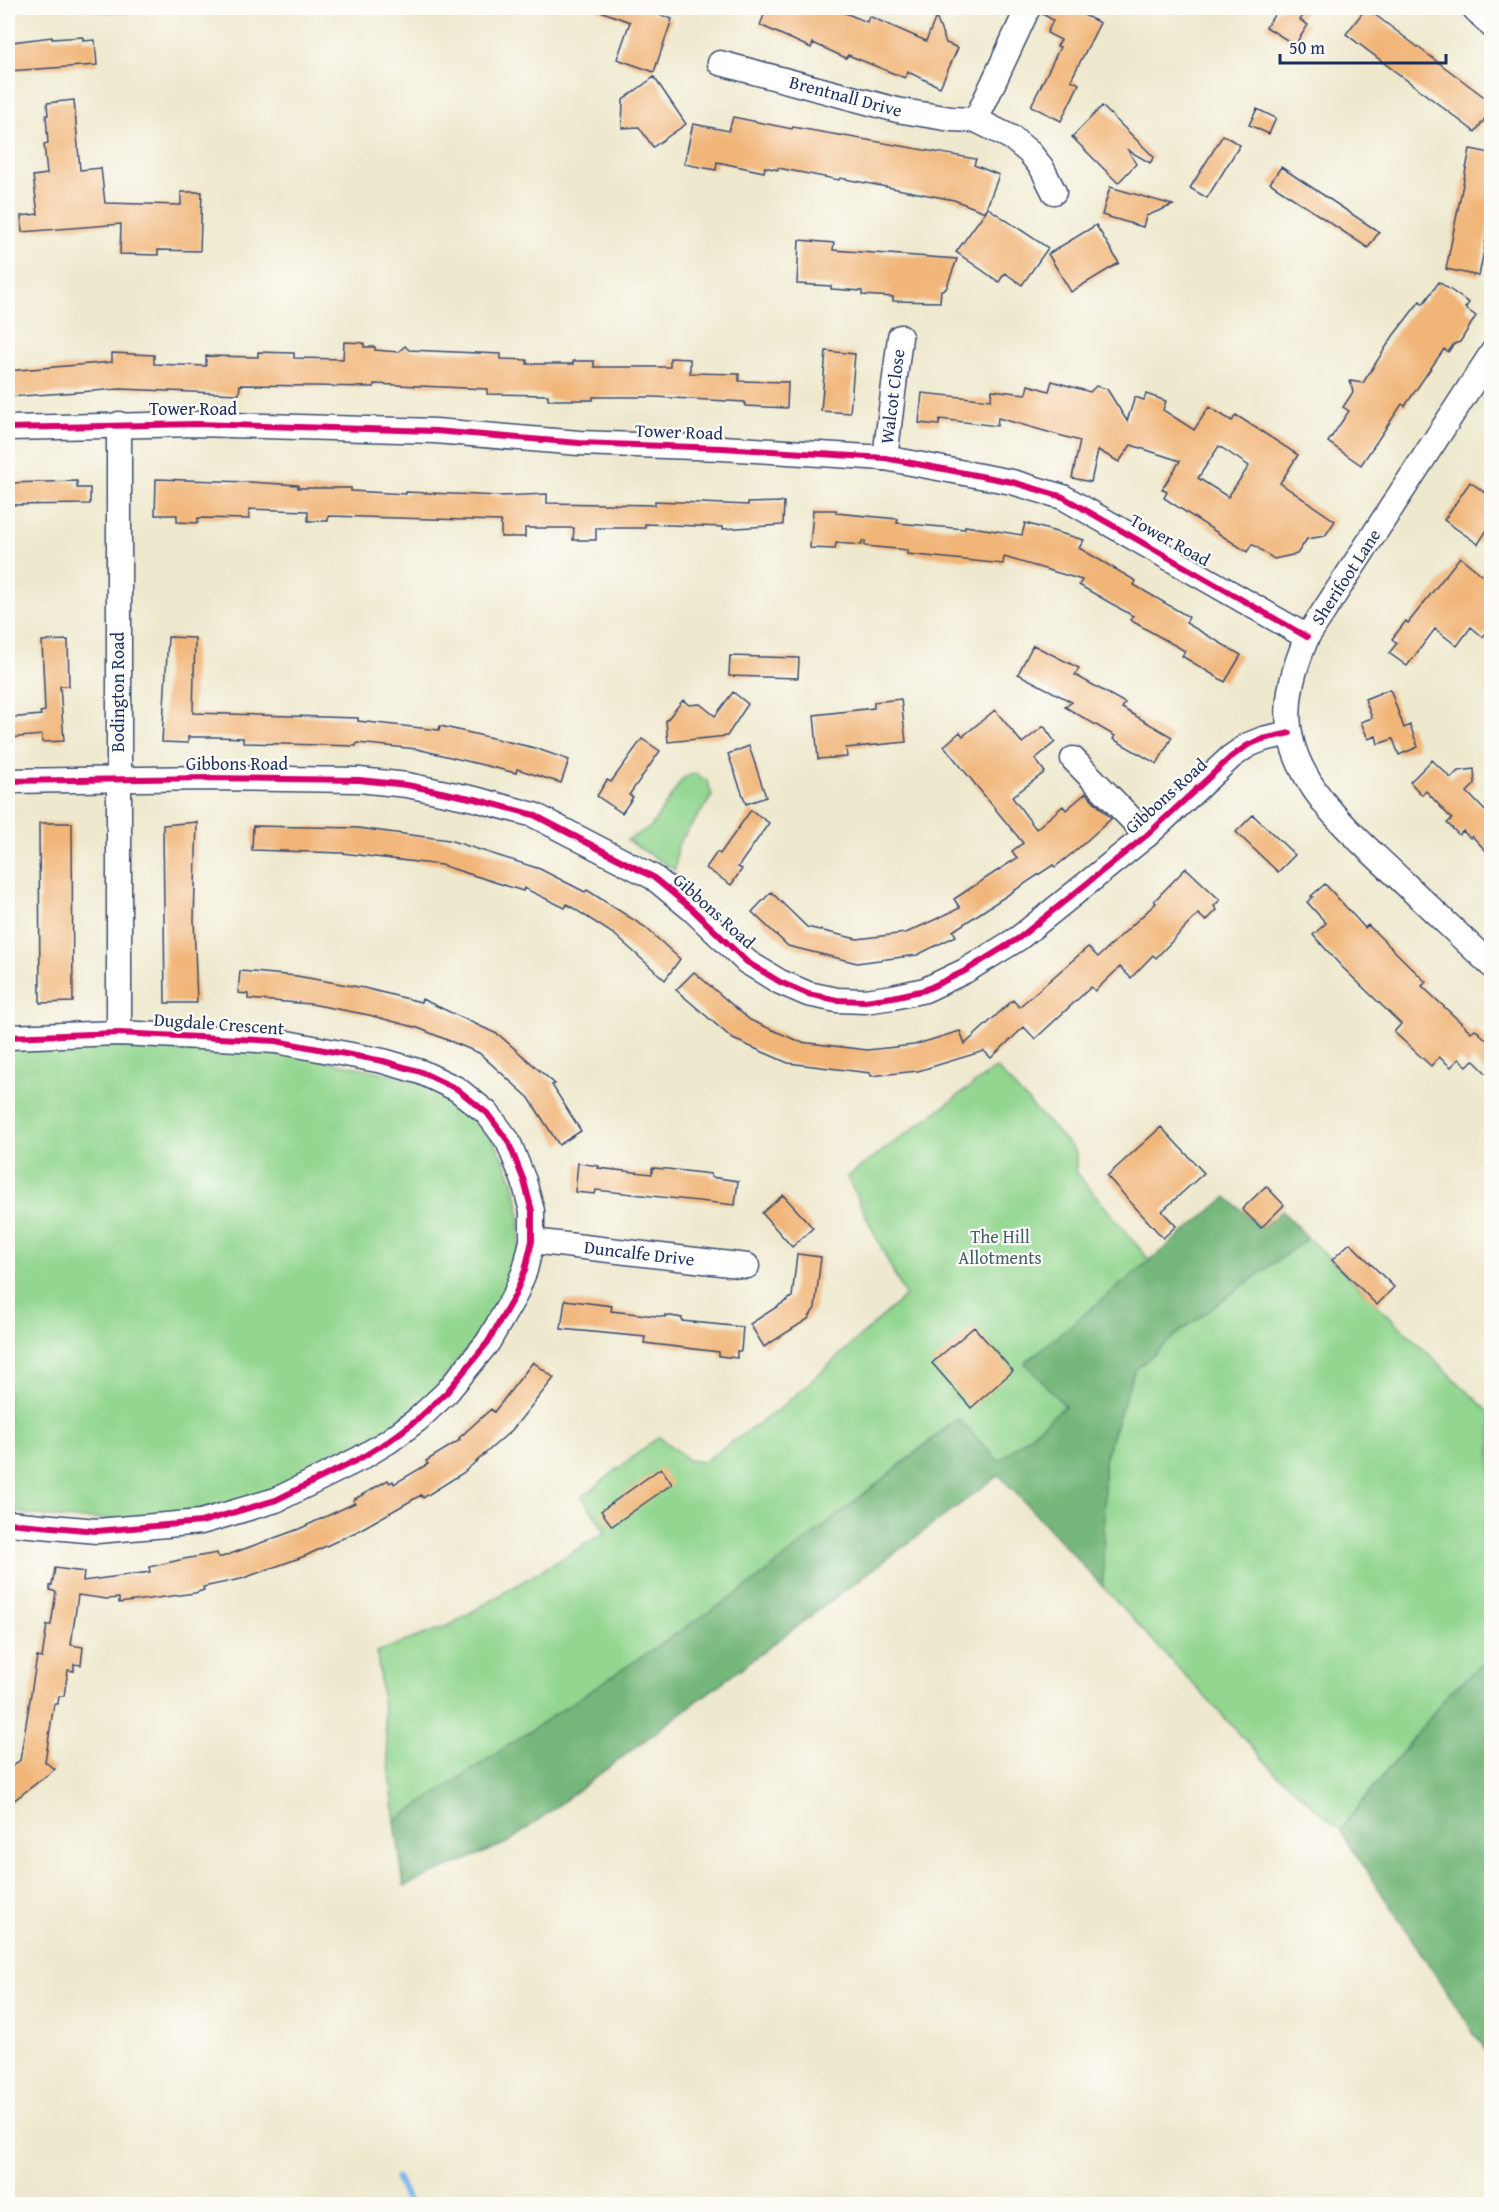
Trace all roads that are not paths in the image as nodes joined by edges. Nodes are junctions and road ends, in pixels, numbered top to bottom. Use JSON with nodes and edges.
{"nodes":[{"id":1,"x":1028,"y":8,"type":"edge"},
{"id":2,"x":1474,"y":8,"type":"edge"},
{"id":3,"x":1491,"y":26,"type":"edge"},
{"id":4,"x":720,"y":63,"type":"dead end"},
{"id":5,"x":976,"y":120,"type":"junction"},
{"id":6,"x":1054,"y":192,"type":"dead end"},
{"id":7,"x":899,"y":337,"type":"dead end"},
{"id":8,"x":1491,"y":353,"type":"edge"},
{"id":9,"x":119,"y":424,"type":"junction"},
{"id":10,"x":8,"y":428,"type":"edge"},
{"id":11,"x":885,"y":458,"type":"junction"},
{"id":12,"x":1307,"y":637,"type":"junction"},
{"id":13,"x":1290,"y":733,"type":"junction"},
{"id":14,"x":1072,"y":759,"type":"dead end"},
{"id":15,"x":118,"y":778,"type":"junction"},
{"id":16,"x":8,"y":781,"type":"edge"},
{"id":17,"x":1147,"y":835,"type":"junction"},
{"id":18,"x":1491,"y":966,"type":"edge"},
{"id":19,"x":119,"y":1033,"type":"junction"},
{"id":20,"x":8,"y":1037,"type":"edge"},
{"id":21,"x":532,"y":1241,"type":"junction"},
{"id":22,"x":747,"y":1266,"type":"dead end"},
{"id":23,"x":8,"y":1523,"type":"edge"}],
"edges":[{"from":1,"to":5,"type":"street"},
{"from":2,"to":3,"type":"street"},
{"from":4,"to":5,"type":"street","name":"Brentnall Drive"},
{"from":5,"to":6,"type":"street","name":"Brentnall Drive"},
{"from":7,"to":11,"type":"street","name":"Walcot Close"},
{"from":8,"to":12,"type":"street","name":"Sherifoot Lane"},
{"from":9,"to":10,"type":"street","name":"Tower Road"},
{"from":9,"to":11,"type":"street","name":"Tower Road"},
{"from":9,"to":15,"type":"street","name":"Bodington Road"},
{"from":11,"to":12,"type":"street","name":"Tower Road"},
{"from":12,"to":13,"type":"street","name":"Sherifoot Lane"},
{"from":13,"to":17,"type":"street","name":"Gibbons Road"},
{"from":13,"to":18,"type":"street","name":"Sherifoot Lane"},
{"from":14,"to":17,"type":"street","name":"Gibbons Road"},
{"from":15,"to":16,"type":"street","name":"Gibbons Road"},
{"from":15,"to":17,"type":"street","name":"Gibbons Road"},
{"from":15,"to":19,"type":"street","name":"Bodington Road"},
{"from":19,"to":20,"type":"street","name":"Dugdale Crescent"},
{"from":19,"to":21,"type":"street","name":"Dugdale Crescent"},
{"from":21,"to":22,"type":"street","name":"Duncalfe Drive"},
{"from":21,"to":23,"type":"street","name":"Dugdale Crescent"}]}
